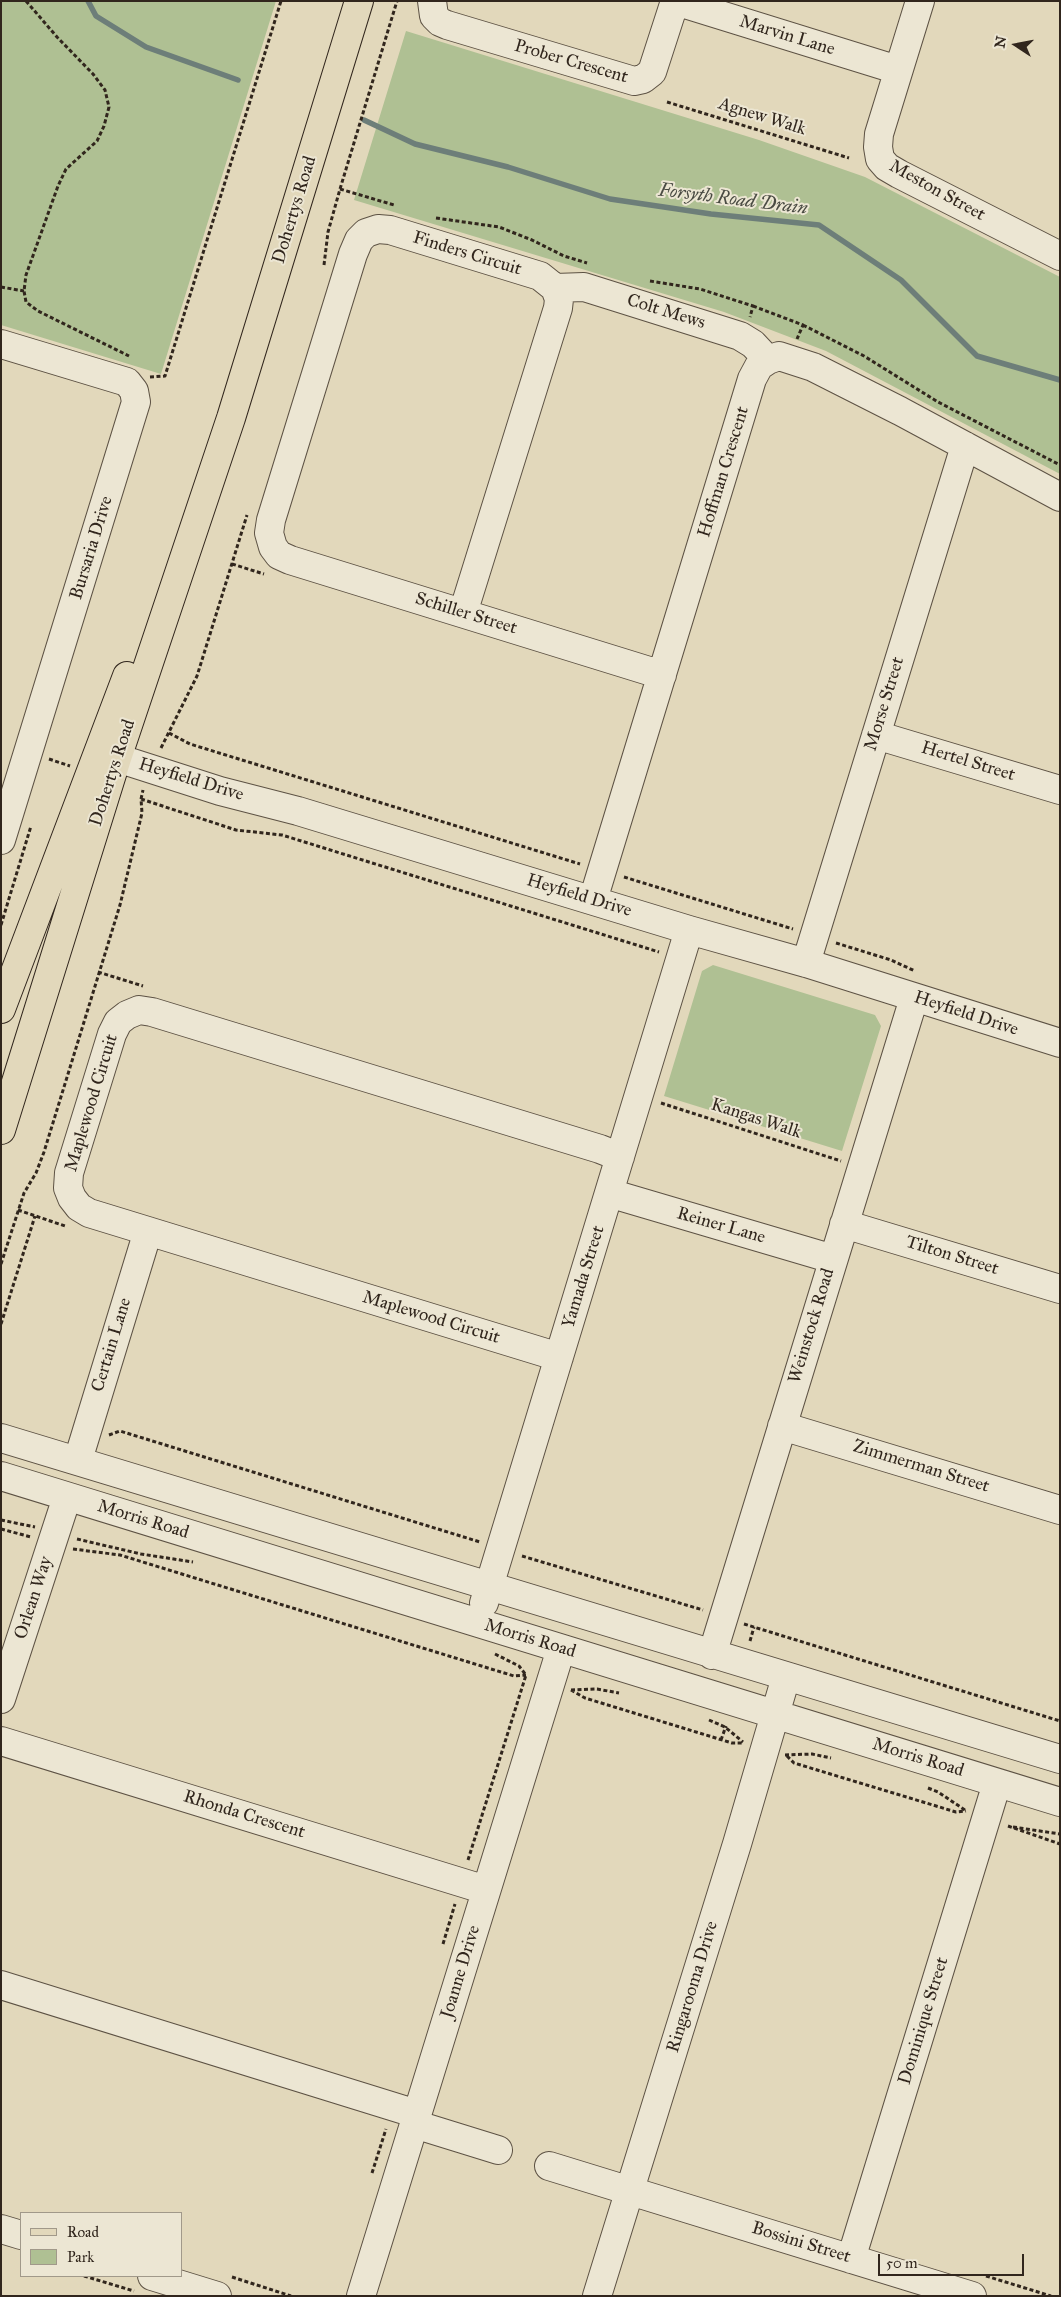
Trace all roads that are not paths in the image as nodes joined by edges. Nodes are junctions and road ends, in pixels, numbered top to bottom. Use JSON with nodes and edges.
{"nodes":[{"id":1,"x":359,"y":1,"type":"edge"},
{"id":2,"x":432,"y":1,"type":"edge"},
{"id":3,"x":675,"y":1,"type":"edge"},
{"id":4,"x":920,"y":1,"type":"edge"},
{"id":5,"x":898,"y":70,"type":"junction"},
{"id":6,"x":1060,"y":256,"type":"edge"},
{"id":7,"x":555,"y":288,"type":"junction"},
{"id":8,"x":1,"y":344,"type":"edge"},
{"id":9,"x":768,"y":360,"type":"junction"},
{"id":10,"x":965,"y":446,"type":"junction"},
{"id":11,"x":1060,"y":497,"type":"edge"},
{"id":12,"x":273,"y":547,"type":"joint"},
{"id":13,"x":463,"y":613,"type":"junction"},
{"id":14,"x":662,"y":675,"type":"junction"},
{"id":15,"x":876,"y":735,"type":"junction"},
{"id":16,"x":107,"y":756,"type":"junction"},
{"id":17,"x":10,"y":777,"type":"edge"},
{"id":18,"x":1060,"y":790,"type":"edge"},
{"id":19,"x":1,"y":840,"type":"edge"},
{"id":20,"x":593,"y":900,"type":"junction"},
{"id":21,"x":689,"y":930,"type":"junction"},
{"id":22,"x":794,"y":960,"type":"junction"},
{"id":23,"x":914,"y":998,"type":"junction"},
{"id":24,"x":1,"y":1010,"type":"edge"},
{"id":25,"x":1060,"y":1044,"type":"edge"},
{"id":26,"x":1,"y":1130,"type":"edge"},
{"id":27,"x":620,"y":1157,"type":"junction"},
{"id":28,"x":609,"y":1194,"type":"junction"},
{"id":29,"x":844,"y":1224,"type":"junction"},
{"id":30,"x":148,"y":1231,"type":"junction"},
{"id":31,"x":833,"y":1259,"type":"junction"},
{"id":32,"x":1060,"y":1289,"type":"edge"},
{"id":33,"x":559,"y":1357,"type":"junction"},
{"id":34,"x":782,"y":1426,"type":"junction"},
{"id":35,"x":1,"y":1438,"type":"edge"},
{"id":36,"x":81,"y":1448,"type":"junction"},
{"id":37,"x":1,"y":1476,"type":"edge"},
{"id":38,"x":32,"y":1487,"type":"junction"},
{"id":39,"x":1,"y":1490,"type":"edge"},
{"id":40,"x":67,"y":1497,"type":"junction"},
{"id":41,"x":1060,"y":1510,"type":"edge"},
{"id":42,"x":489,"y":1586,"type":"junction"},
{"id":43,"x":478,"y":1623,"type":"junction"},
{"id":44,"x":561,"y":1649,"type":"junction"},
{"id":45,"x":712,"y":1655,"type":"junction"},
{"id":46,"x":786,"y":1677,"type":"junction"},
{"id":47,"x":1,"y":1699,"type":"edge"},
{"id":48,"x":775,"y":1715,"type":"junction"},
{"id":49,"x":1,"y":1741,"type":"edge"},
{"id":50,"x":1060,"y":1759,"type":"edge"},
{"id":51,"x":997,"y":1783,"type":"junction"},
{"id":52,"x":1060,"y":1802,"type":"edge"},
{"id":53,"x":486,"y":1890,"type":"junction"},
{"id":54,"x":1,"y":1985,"type":"edge"},
{"id":55,"x":416,"y":2119,"type":"junction"},
{"id":56,"x":498,"y":2150,"type":"dead end"},
{"id":57,"x":549,"y":2166,"type":"dead end"},
{"id":58,"x":629,"y":2190,"type":"junction"},
{"id":59,"x":1,"y":2229,"type":"edge"},
{"id":60,"x":20,"y":2235,"type":"edge"},
{"id":61,"x":852,"y":2259,"type":"junction"},
{"id":62,"x":146,"y":2284,"type":"edge"},
{"id":63,"x":222,"y":2286,"type":"edge"},
{"id":64,"x":361,"y":2296,"type":"edge"},
{"id":65,"x":597,"y":2296,"type":"edge"},
{"id":66,"x":972,"y":2296,"type":"edge"}],
"edges":[{"from":1,"to":16,"type":"main road","name":"Dohertys Road"},
{"from":2,"to":3,"type":"street","name":"Prober Crescent"},
{"from":3,"to":5,"type":"street","name":"Marvin Lane"},
{"from":4,"to":5,"type":"street","name":"Meston Street"},
{"from":5,"to":6,"type":"street","name":"Meston Street"},
{"from":7,"to":9,"type":"street","name":"Colt Mews"},
{"from":7,"to":12,"type":"street","name":"Finders Circuit"},
{"from":7,"to":13,"type":"street"},
{"from":8,"to":17,"type":"street","name":"Bursaria Drive"},
{"from":9,"to":10,"type":"street"},
{"from":9,"to":14,"type":"street","name":"Hoffman Crescent"},
{"from":10,"to":11,"type":"street"},
{"from":10,"to":15,"type":"street","name":"Morse Street"},
{"from":12,"to":13,"type":"street","name":"Schiller Street"},
{"from":13,"to":14,"type":"street","name":"Schiller Street"},
{"from":14,"to":20,"type":"street","name":"Hoffman Crescent"},
{"from":15,"to":18,"type":"street","name":"Hertel Street"},
{"from":15,"to":22,"type":"street","name":"Morse Street"},
{"from":16,"to":20,"type":"street","name":"Heyfield Drive"},
{"from":16,"to":24,"type":"main road","name":"Dohertys Road"},
{"from":16,"to":26,"type":"main road","name":"Dohertys Road"},
{"from":17,"to":19,"type":"street","name":"Bursaria Drive"},
{"from":20,"to":21,"type":"street","name":"Heyfield Drive"},
{"from":21,"to":22,"type":"street","name":"Heyfield Drive"},
{"from":21,"to":27,"type":"street","name":"Yamada Street"},
{"from":22,"to":23,"type":"street","name":"Heyfield Drive"},
{"from":23,"to":25,"type":"street","name":"Heyfield Drive"},
{"from":23,"to":29,"type":"street","name":"Weinstock Road"},
{"from":27,"to":28,"type":"street","name":"Yamada Street"},
{"from":27,"to":30,"type":"street","name":"Maplewood Circuit"},
{"from":28,"to":31,"type":"street","name":"Reiner Lane"},
{"from":28,"to":33,"type":"street","name":"Yamada Street"},
{"from":29,"to":31,"type":"street","name":"Weinstock Road"},
{"from":29,"to":32,"type":"street","name":"Tilton Street"},
{"from":30,"to":33,"type":"street","name":"Maplewood Circuit"},
{"from":30,"to":36,"type":"street","name":"Certain Lane"},
{"from":31,"to":34,"type":"street","name":"Weinstock Road"},
{"from":33,"to":42,"type":"street","name":"Yamada Street"},
{"from":34,"to":41,"type":"street","name":"Zimmerman Street"},
{"from":34,"to":45,"type":"street","name":"Weinstock Road"},
{"from":35,"to":36,"type":"street"},
{"from":36,"to":42,"type":"street"},
{"from":37,"to":38,"type":"street","name":"Morris Road"},
{"from":38,"to":39,"type":"street"},
{"from":38,"to":40,"type":"street","name":"Morris Road"},
{"from":40,"to":43,"type":"street","name":"Morris Road"},
{"from":40,"to":47,"type":"street","name":"Orlean Way"},
{"from":42,"to":43,"type":"street","name":"Yamada Street"},
{"from":42,"to":45,"type":"street"},
{"from":43,"to":44,"type":"street","name":"Morris Road"},
{"from":44,"to":48,"type":"street","name":"Morris Road"},
{"from":44,"to":53,"type":"street","name":"Joanne Drive"},
{"from":45,"to":46,"type":"street"},
{"from":46,"to":48,"type":"street","name":"Ringarooma Drive"},
{"from":46,"to":50,"type":"street"},
{"from":48,"to":51,"type":"street","name":"Morris Road"},
{"from":48,"to":58,"type":"street","name":"Ringarooma Drive"},
{"from":49,"to":53,"type":"street","name":"Rhonda Crescent"},
{"from":51,"to":52,"type":"street","name":"Morris Road"},
{"from":51,"to":61,"type":"street","name":"Dominique Street"},
{"from":53,"to":55,"type":"street","name":"Joanne Drive"},
{"from":54,"to":55,"type":"street"},
{"from":55,"to":56,"type":"street"},
{"from":55,"to":64,"type":"street","name":"Joanne Drive"},
{"from":57,"to":58,"type":"street","name":"Bossini Street"},
{"from":58,"to":61,"type":"street","name":"Bossini Street"},
{"from":58,"to":65,"type":"street","name":"Ringarooma Drive"},
{"from":59,"to":60,"type":"street"},
{"from":61,"to":66,"type":"street","name":"Bossini Street"},
{"from":62,"to":63,"type":"street"}]}
